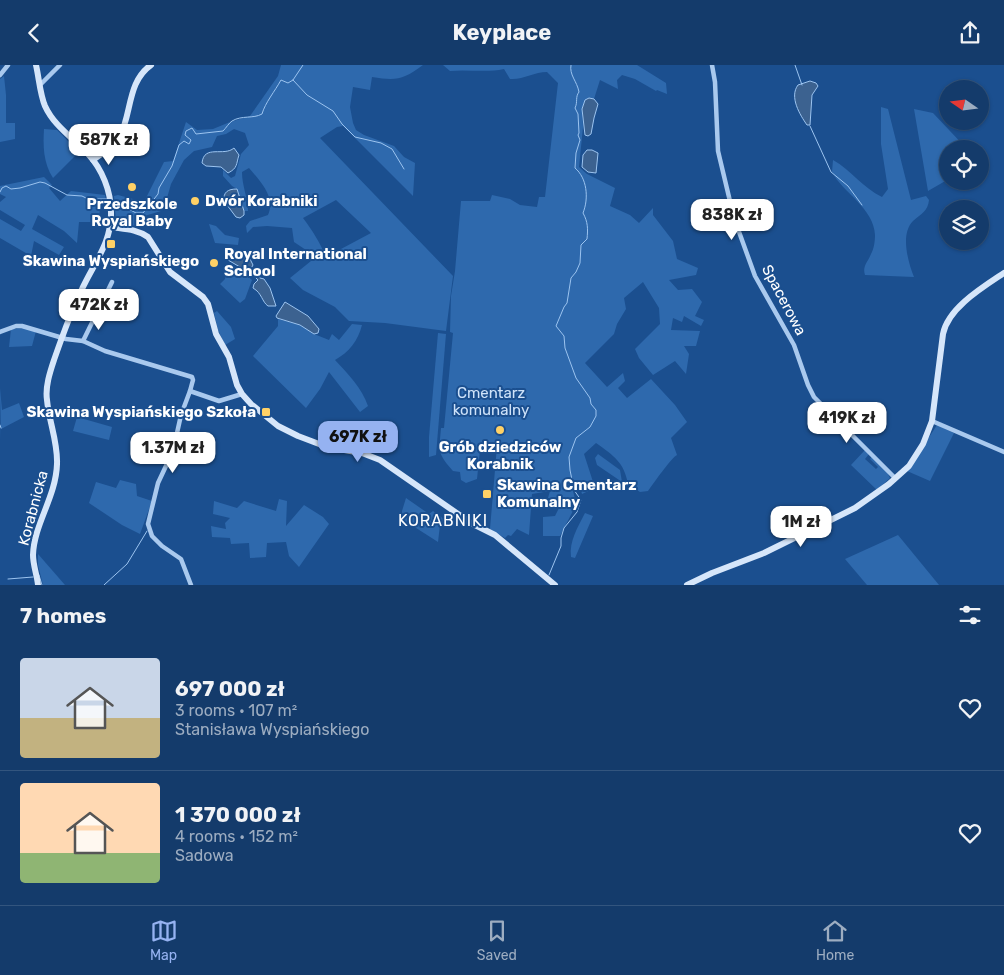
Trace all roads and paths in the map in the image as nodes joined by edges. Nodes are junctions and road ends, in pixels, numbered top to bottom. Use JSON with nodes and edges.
{"nodes":[{"id":1,"x":8,"y":65,"type":"edge"},
{"id":2,"x":36,"y":65,"type":"edge"},
{"id":3,"x":60,"y":65,"type":"edge"},
{"id":4,"x":151,"y":65,"type":"edge"},
{"id":5,"x":712,"y":65,"type":"edge"},
{"id":6,"x":0,"y":75,"type":"edge"},
{"id":7,"x":40,"y":85,"type":"junction"},
{"id":8,"x":93,"y":161,"type":"junction"},
{"id":9,"x":110,"y":227,"type":"junction"},
{"id":10,"x":1004,"y":273,"type":"edge"},
{"id":11,"x":112,"y":282,"type":"dead end"},
{"id":12,"x":0,"y":332,"type":"edge"},
{"id":13,"x":63,"y":338,"type":"junction"},
{"id":14,"x":82,"y":341,"type":"junction"},
{"id":15,"x":190,"y":391,"type":"junction"},
{"id":16,"x":242,"y":394,"type":"junction"},
{"id":17,"x":932,"y":421,"type":"junction"},
{"id":18,"x":1004,"y":452,"type":"edge"},
{"id":19,"x":896,"y":477,"type":"junction"},
{"id":20,"x":38,"y":585,"type":"edge"},
{"id":21,"x":190,"y":585,"type":"edge"},
{"id":22,"x":555,"y":585,"type":"edge"},
{"id":23,"x":687,"y":585,"type":"edge"}],
"edges":[{"from":1,"to":6,"type":"street"},
{"from":2,"to":7,"type":"street","name":"Korabnicka"},
{"from":3,"to":7,"type":"street"},
{"from":4,"to":8,"type":"street"},
{"from":5,"to":19,"type":"street","name":"Spacerowa"},
{"from":7,"to":8,"type":"street","name":"Korabnicka"},
{"from":8,"to":9,"type":"street","name":"Korabnicka"},
{"from":9,"to":13,"type":"street","name":"Korabnicka"},
{"from":9,"to":16,"type":"street"},
{"from":10,"to":17,"type":"street"},
{"from":11,"to":14,"type":"street"},
{"from":12,"to":13,"type":"street"},
{"from":13,"to":14,"type":"street"},
{"from":13,"to":20,"type":"street","name":"Korabnicka"},
{"from":14,"to":15,"type":"street"},
{"from":15,"to":16,"type":"street"},
{"from":15,"to":21,"type":"street"},
{"from":16,"to":22,"type":"street"},
{"from":17,"to":18,"type":"street"},
{"from":17,"to":19,"type":"street"},
{"from":19,"to":23,"type":"street"}]}
